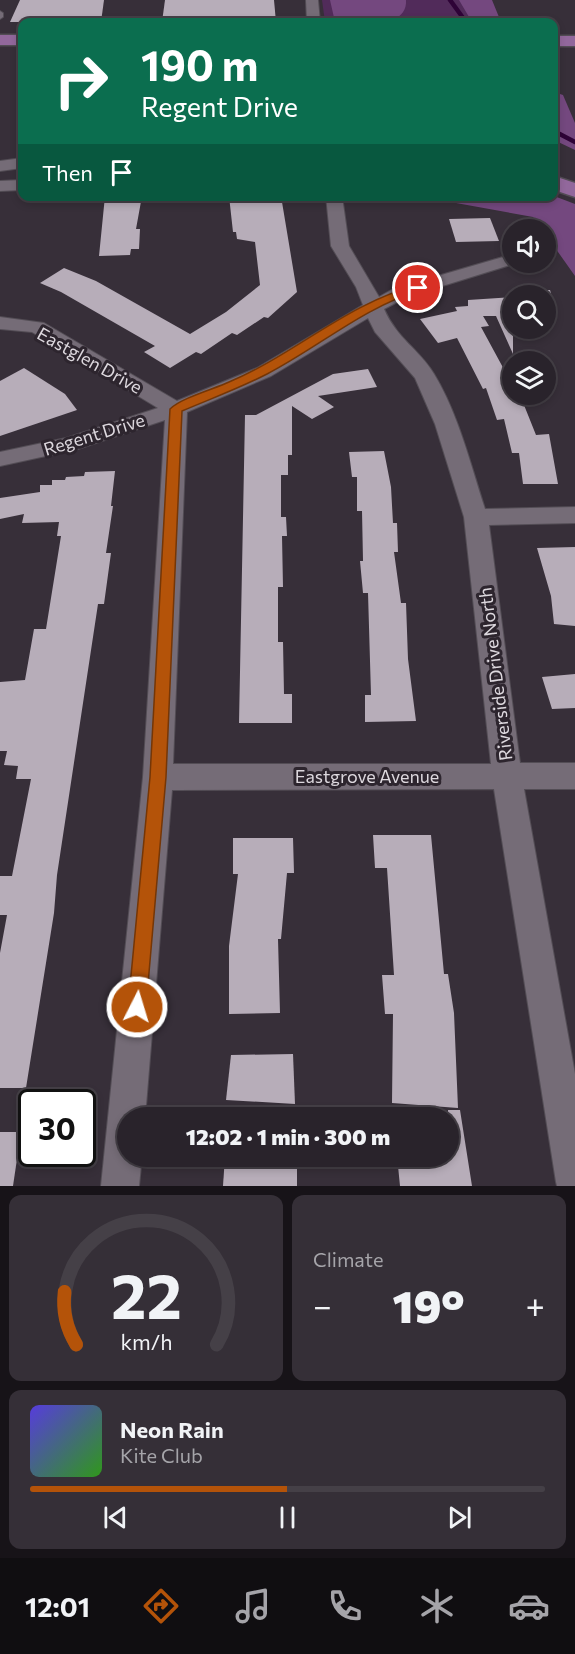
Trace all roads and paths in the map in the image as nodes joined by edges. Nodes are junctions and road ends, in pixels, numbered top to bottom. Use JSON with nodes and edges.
{"nodes":[{"id":1,"x":312,"y":0,"type":"edge"},
{"id":2,"x":314,"y":18,"type":"edge"},
{"id":3,"x":0,"y":40,"type":"edge"},
{"id":4,"x":18,"y":40,"type":"edge"},
{"id":5,"x":558,"y":41,"type":"edge"},
{"id":6,"x":575,"y":41,"type":"edge"},
{"id":7,"x":0,"y":47,"type":"edge"},
{"id":8,"x":18,"y":47,"type":"edge"},
{"id":9,"x":18,"y":164,"type":"edge"},
{"id":10,"x":0,"y":166,"type":"edge"},
{"id":11,"x":558,"y":184,"type":"edge"},
{"id":12,"x":18,"y":185,"type":"edge"},
{"id":13,"x":0,"y":186,"type":"edge"},
{"id":14,"x":575,"y":191,"type":"edge"},
{"id":15,"x":335,"y":201,"type":"edge"},
{"id":16,"x":502,"y":262,"type":"edge"},
{"id":17,"x":373,"y":306,"type":"junction"},
{"id":18,"x":0,"y":323,"type":"edge"},
{"id":19,"x":176,"y":409,"type":"junction"},
{"id":20,"x":0,"y":459,"type":"edge"},
{"id":21,"x":575,"y":515,"type":"edge"},
{"id":22,"x":476,"y":517,"type":"junction"},
{"id":23,"x":507,"y":776,"type":"junction"},
{"id":24,"x":575,"y":776,"type":"edge"},
{"id":25,"x":158,"y":777,"type":"junction"},
{"id":26,"x":575,"y":1182,"type":"edge"},
{"id":27,"x":120,"y":1186,"type":"edge"}],
"edges":[{"from":1,"to":2,"type":"street"},
{"from":3,"to":4,"type":"main road"},
{"from":5,"to":6,"type":"main road"},
{"from":7,"to":8,"type":"main road"},
{"from":9,"to":10,"type":"street"},
{"from":11,"to":14,"type":"main road"},
{"from":12,"to":13,"type":"street"},
{"from":15,"to":17,"type":"street","name":"Riverside Drive North"},
{"from":16,"to":17,"type":"street","name":"Regent Drive"},
{"from":17,"to":19,"type":"street","name":"Regent Drive"},
{"from":17,"to":22,"type":"street","name":"Riverside Drive North"},
{"from":18,"to":19,"type":"street","name":"Eastglen Drive"},
{"from":19,"to":20,"type":"street","name":"Regent Drive"},
{"from":19,"to":25,"type":"street"},
{"from":21,"to":22,"type":"street"},
{"from":22,"to":23,"type":"street","name":"Riverside Drive North"},
{"from":23,"to":24,"type":"street","name":"Eastgrove Avenue"},
{"from":23,"to":25,"type":"street","name":"Eastgrove Avenue"},
{"from":23,"to":26,"type":"street","name":"Riverside Drive North"},
{"from":25,"to":27,"type":"street"}]}
